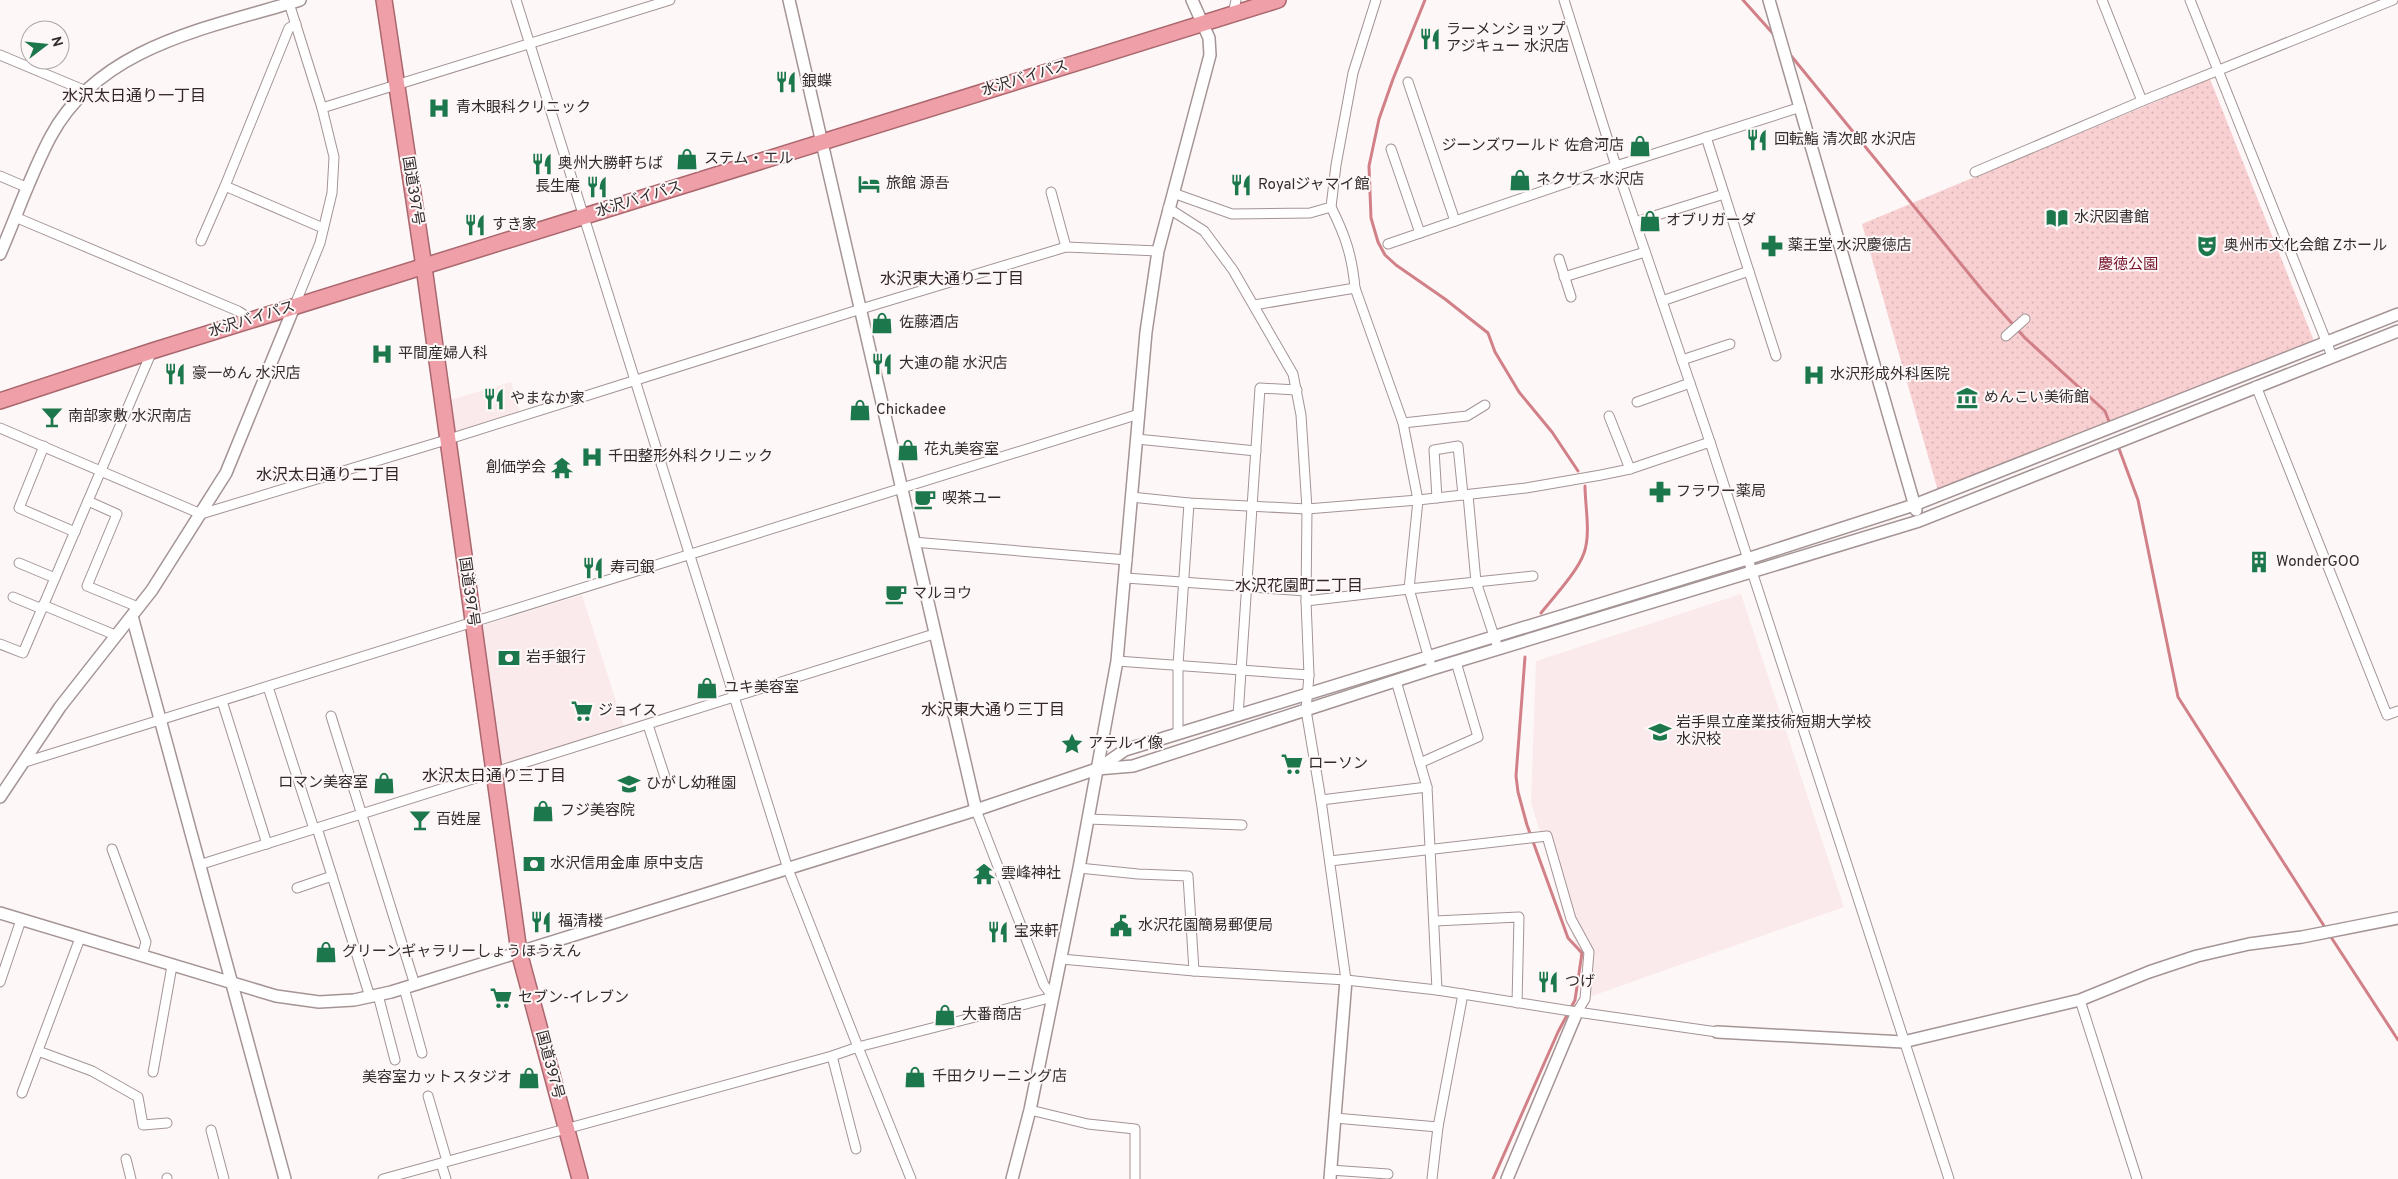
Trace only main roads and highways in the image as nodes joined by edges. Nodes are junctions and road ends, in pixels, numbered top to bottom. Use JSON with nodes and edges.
{"nodes":[{"id":1,"x":384,"y":0,"type":"edge"},
{"id":2,"x":1278,"y":0,"type":"edge"},
{"id":3,"x":1235,"y":7,"type":"edge"},
{"id":4,"x":424,"y":267,"type":"junction"},
{"id":5,"x":0,"y":401,"type":"edge"},
{"id":6,"x":580,"y":1179,"type":"edge"}],
"edges":[{"from":1,"to":4,"type":"highway","name":"国道397号"},
{"from":2,"to":3,"type":"highway","name":"水沢バイパス"},
{"from":3,"to":4,"type":"highway","name":"水沢バイパス"},
{"from":4,"to":5,"type":"highway","name":"水沢バイパス"},
{"from":4,"to":6,"type":"highway","name":"国道397号"}]}
